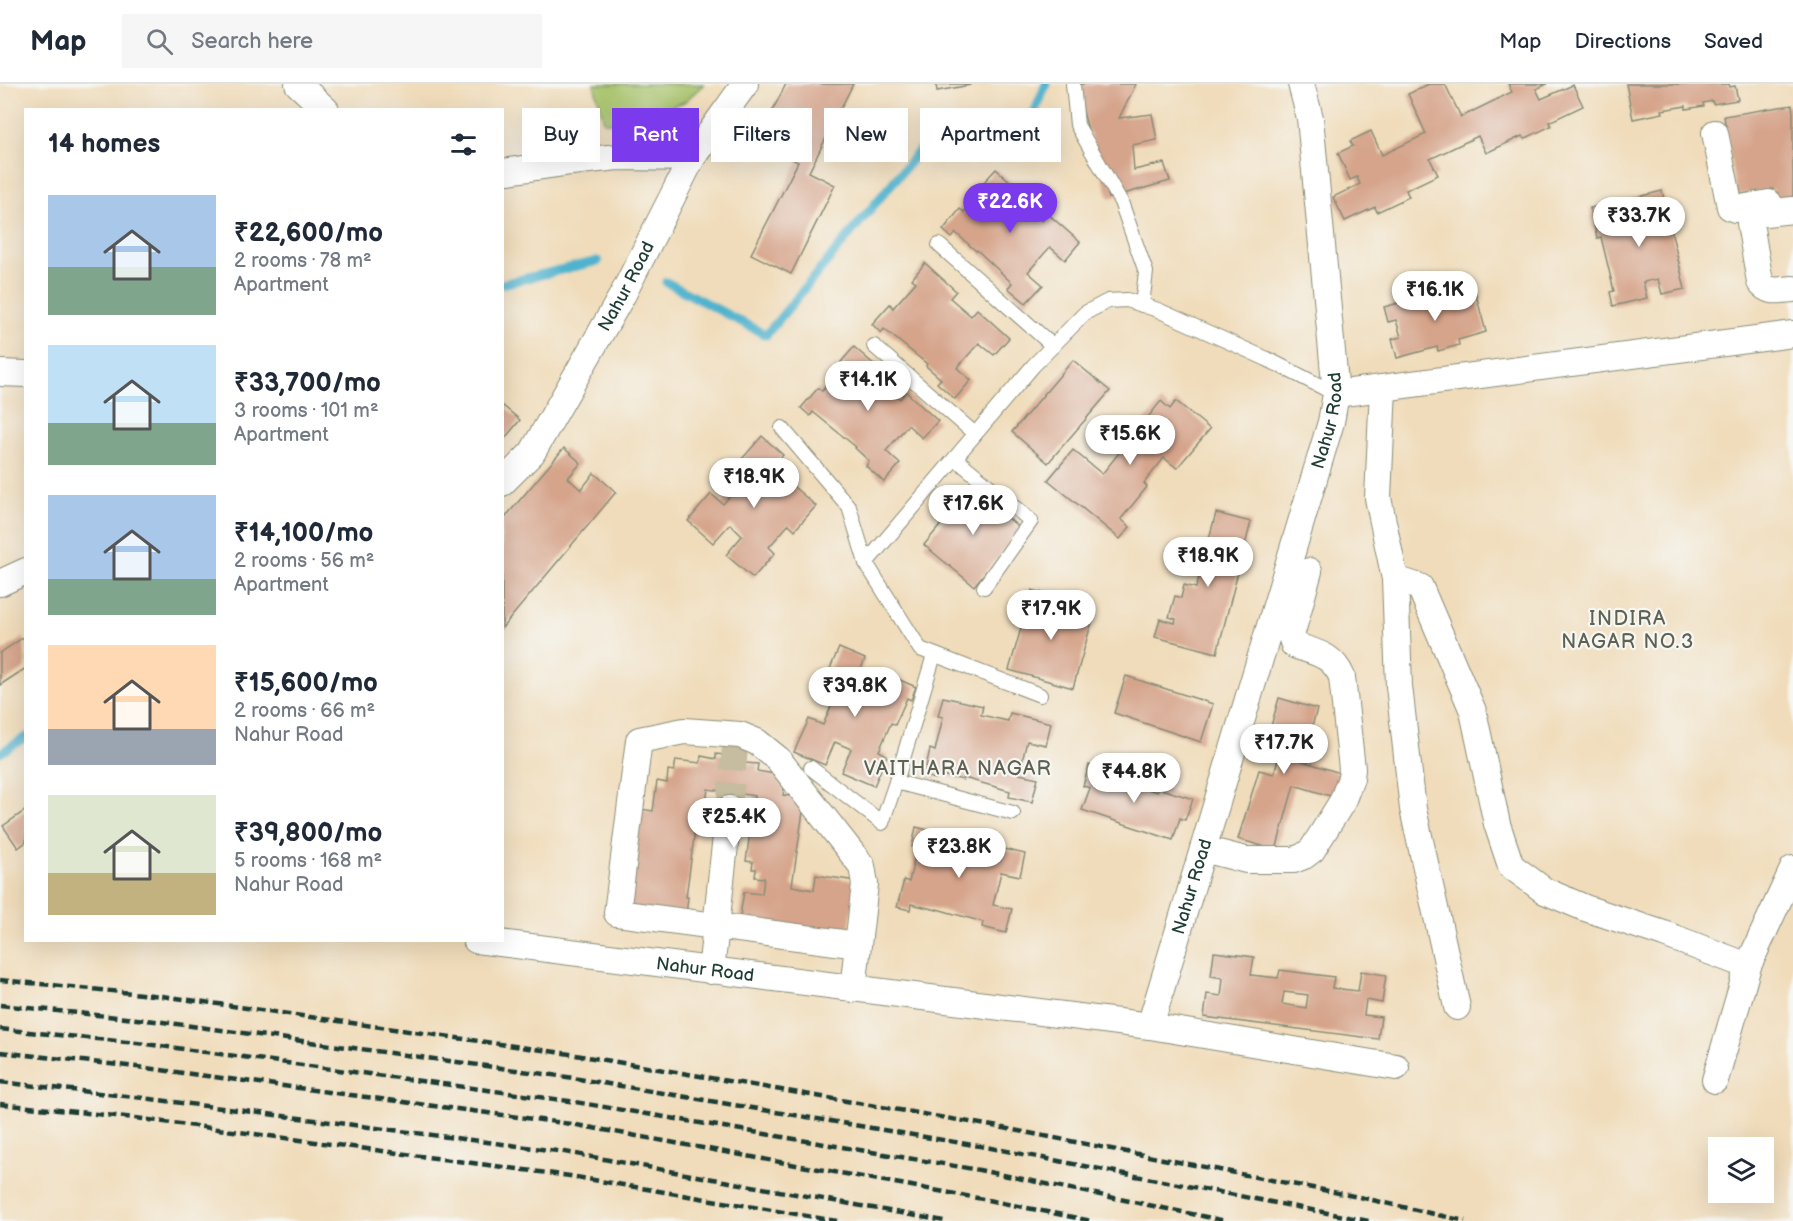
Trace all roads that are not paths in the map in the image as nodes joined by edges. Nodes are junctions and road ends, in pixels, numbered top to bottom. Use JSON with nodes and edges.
{"nodes":[{"id":1,"x":298,"y":84,"type":"edge"},
{"id":2,"x":745,"y":84,"type":"edge"},
{"id":3,"x":1073,"y":84,"type":"edge"},
{"id":4,"x":1301,"y":84,"type":"edge"},
{"id":5,"x":324,"y":108,"type":"edge"},
{"id":6,"x":1716,"y":133,"type":"dead end"},
{"id":7,"x":699,"y":148,"type":"edge"},
{"id":8,"x":612,"y":158,"type":"edge"},
{"id":9,"x":690,"y":162,"type":"edge"},
{"id":10,"x":504,"y":172,"type":"edge"},
{"id":11,"x":1793,"y":200,"type":"edge"},
{"id":12,"x":1793,"y":210,"type":"edge"},
{"id":13,"x":939,"y":245,"type":"dead end"},
{"id":14,"x":1793,"y":289,"type":"edge"},
{"id":15,"x":1142,"y":305,"type":"junction"},
{"id":16,"x":1793,"y":334,"type":"edge"},
{"id":17,"x":874,"y":346,"type":"dead end"},
{"id":18,"x":1053,"y":346,"type":"junction"},
{"id":19,"x":0,"y":373,"type":"edge"},
{"id":20,"x":24,"y":374,"type":"edge"},
{"id":21,"x":1383,"y":388,"type":"junction"},
{"id":22,"x":1336,"y":394,"type":"junction"},
{"id":23,"x":782,"y":428,"type":"dead end"},
{"id":24,"x":975,"y":434,"type":"junction"},
{"id":25,"x":955,"y":458,"type":"junction"},
{"id":26,"x":504,"y":481,"type":"edge"},
{"id":27,"x":866,"y":563,"type":"junction"},
{"id":28,"x":1309,"y":571,"type":"dead end"},
{"id":29,"x":24,"y":572,"type":"edge"},
{"id":30,"x":1395,"y":579,"type":"junction"},
{"id":31,"x":0,"y":583,"type":"edge"},
{"id":32,"x":984,"y":586,"type":"dead end"},
{"id":33,"x":1289,"y":599,"type":"junction"},
{"id":34,"x":934,"y":655,"type":"junction"},
{"id":35,"x":1040,"y":695,"type":"dead end"},
{"id":36,"x":811,"y":768,"type":"dead end"},
{"id":37,"x":896,"y":782,"type":"junction"},
{"id":38,"x":729,"y":809,"type":"tunnel mouth"},
{"id":39,"x":1013,"y":813,"type":"dead end"},
{"id":40,"x":1203,"y":849,"type":"junction"},
{"id":41,"x":1793,"y":869,"type":"edge"},
{"id":42,"x":717,"y":926,"type":"junction"},
{"id":43,"x":491,"y":942,"type":"edge"},
{"id":44,"x":858,"y":945,"type":"junction"},
{"id":45,"x":1748,"y":966,"type":"junction"},
{"id":46,"x":711,"y":971,"type":"junction"},
{"id":47,"x":853,"y":989,"type":"junction"},
{"id":48,"x":1457,"y":1007,"type":"dead end"},
{"id":49,"x":1150,"y":1026,"type":"junction"},
{"id":50,"x":1396,"y":1067,"type":"dead end"},
{"id":51,"x":1715,"y":1080,"type":"dead end"}],
"edges":[{"from":1,"to":5,"type":"street"},
{"from":2,"to":7,"type":"street","name":"Nahur Road"},
{"from":3,"to":15,"type":"lane"},
{"from":4,"to":22,"type":"street","name":"Nahur Road"},
{"from":6,"to":11,"type":"street"},
{"from":8,"to":10,"type":"street"},
{"from":9,"to":26,"type":"street","name":"Nahur Road"},
{"from":12,"to":14,"type":"street"},
{"from":13,"to":18,"type":"lane"},
{"from":15,"to":18,"type":"lane"},
{"from":15,"to":22,"type":"lane"},
{"from":16,"to":21,"type":"street"},
{"from":17,"to":24,"type":"lane"},
{"from":18,"to":24,"type":"lane"},
{"from":19,"to":20,"type":"street"},
{"from":21,"to":22,"type":"street"},
{"from":21,"to":30,"type":"street"},
{"from":22,"to":33,"type":"street","name":"Nahur Road"},
{"from":23,"to":27,"type":"lane"},
{"from":24,"to":25,"type":"lane"},
{"from":25,"to":27,"type":"lane"},
{"from":25,"to":32,"type":"lane"},
{"from":27,"to":34,"type":"lane"},
{"from":28,"to":33,"type":"street"},
{"from":29,"to":31,"type":"street"},
{"from":30,"to":45,"type":"street"},
{"from":30,"to":48,"type":"street"},
{"from":33,"to":40,"type":"street","name":"Nahur Road"},
{"from":33,"to":40,"type":"street"},
{"from":34,"to":35,"type":"lane"},
{"from":34,"to":37,"type":"lane"},
{"from":36,"to":37,"type":"lane"},
{"from":37,"to":39,"type":"lane"},
{"from":38,"to":42,"type":"street"},
{"from":40,"to":49,"type":"street","name":"Nahur Road"},
{"from":41,"to":45,"type":"street"},
{"from":42,"to":44,"type":"street"},
{"from":42,"to":44,"type":"street"},
{"from":42,"to":46,"type":"street"},
{"from":43,"to":46,"type":"street","name":"Nahur Road"},
{"from":44,"to":47,"type":"street"},
{"from":45,"to":51,"type":"street"},
{"from":46,"to":47,"type":"street","name":"Nahur Road"},
{"from":47,"to":49,"type":"street","name":"Nahur Road"},
{"from":49,"to":50,"type":"street"}]}
